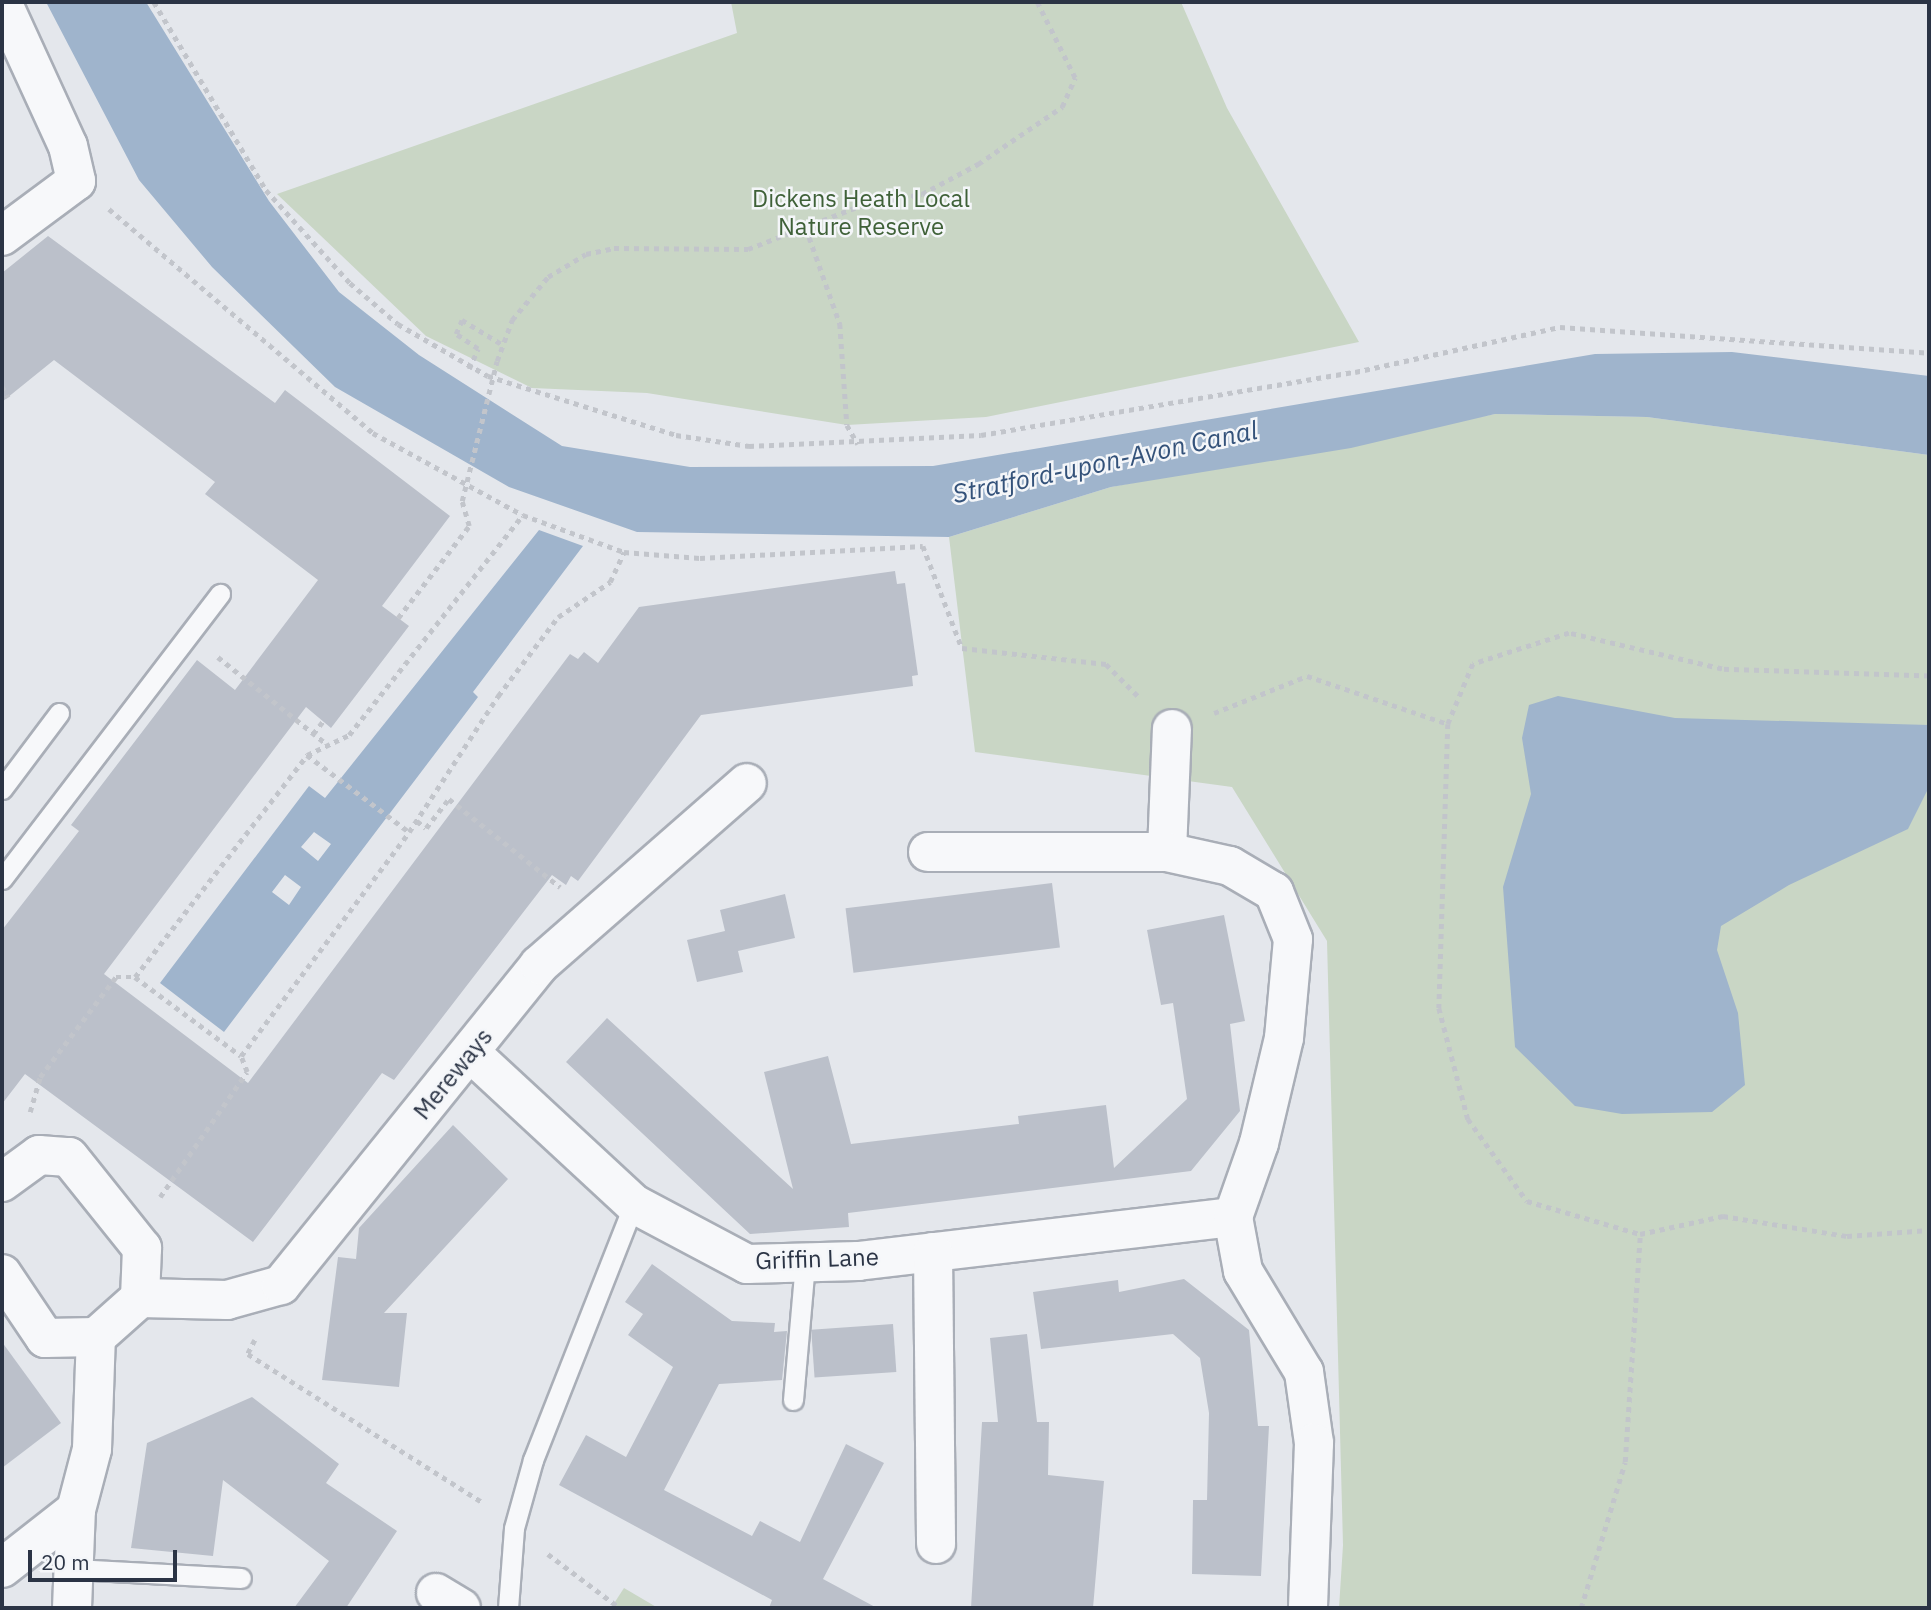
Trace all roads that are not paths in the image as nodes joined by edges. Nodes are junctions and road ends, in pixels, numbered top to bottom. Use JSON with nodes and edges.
{"nodes":[{"id":1,"x":2,"y":2,"type":"edge"},
{"id":2,"x":2,"y":236,"type":"edge"},
{"id":3,"x":220,"y":594,"type":"dead end"},
{"id":4,"x":59,"y":713,"type":"dead end"},
{"id":5,"x":1172,"y":729,"type":"road end"},
{"id":6,"x":747,"y":783,"type":"dead end"},
{"id":7,"x":2,"y":789,"type":"edge"},
{"id":8,"x":928,"y":852,"type":"dead end"},
{"id":9,"x":1167,"y":852,"type":"junction"},
{"id":10,"x":2,"y":879,"type":"edge"},
{"id":11,"x":472,"y":1054,"type":"junction"},
{"id":12,"x":2,"y":1182,"type":"edge"},
{"id":13,"x":634,"y":1204,"type":"junction"},
{"id":14,"x":1233,"y":1217,"type":"junction"},
{"id":15,"x":933,"y":1252,"type":"junction"},
{"id":16,"x":805,"y":1262,"type":"junction"},
{"id":17,"x":2,"y":1273,"type":"edge"},
{"id":18,"x":140,"y":1298,"type":"junction"},
{"id":19,"x":96,"y":1337,"type":"junction"},
{"id":20,"x":793,"y":1399,"type":"dead end"},
{"id":21,"x":76,"y":1510,"type":"junction"},
{"id":22,"x":936,"y":1544,"type":"dead end"},
{"id":23,"x":2,"y":1568,"type":"edge"},
{"id":24,"x":74,"y":1569,"type":"junction"},
{"id":25,"x":241,"y":1578,"type":"dead end"},
{"id":26,"x":72,"y":1608,"type":"edge"},
{"id":27,"x":508,"y":1608,"type":"edge"},
{"id":28,"x":1308,"y":1608,"type":"edge"}],
"edges":[{"from":1,"to":2,"type":"street"},
{"from":3,"to":10,"type":"lane"},
{"from":4,"to":7,"type":"lane"},
{"from":5,"to":9,"type":"street"},
{"from":6,"to":11,"type":"street","name":"Mereways"},
{"from":8,"to":9,"type":"street"},
{"from":9,"to":14,"type":"street"},
{"from":11,"to":13,"type":"street","name":"Griffin Lane"},
{"from":11,"to":18,"type":"street","name":"Mereways"},
{"from":12,"to":18,"type":"street"},
{"from":13,"to":16,"type":"street","name":"Griffin Lane"},
{"from":13,"to":27,"type":"lane"},
{"from":14,"to":15,"type":"street","name":"Griffin Lane"},
{"from":14,"to":28,"type":"street"},
{"from":15,"to":16,"type":"street","name":"Griffin Lane"},
{"from":15,"to":22,"type":"street"},
{"from":16,"to":20,"type":"lane"},
{"from":17,"to":19,"type":"street"},
{"from":18,"to":19,"type":"street"},
{"from":19,"to":21,"type":"street"},
{"from":21,"to":23,"type":"street"},
{"from":21,"to":24,"type":"street"},
{"from":24,"to":25,"type":"lane"},
{"from":24,"to":26,"type":"street"}]}
